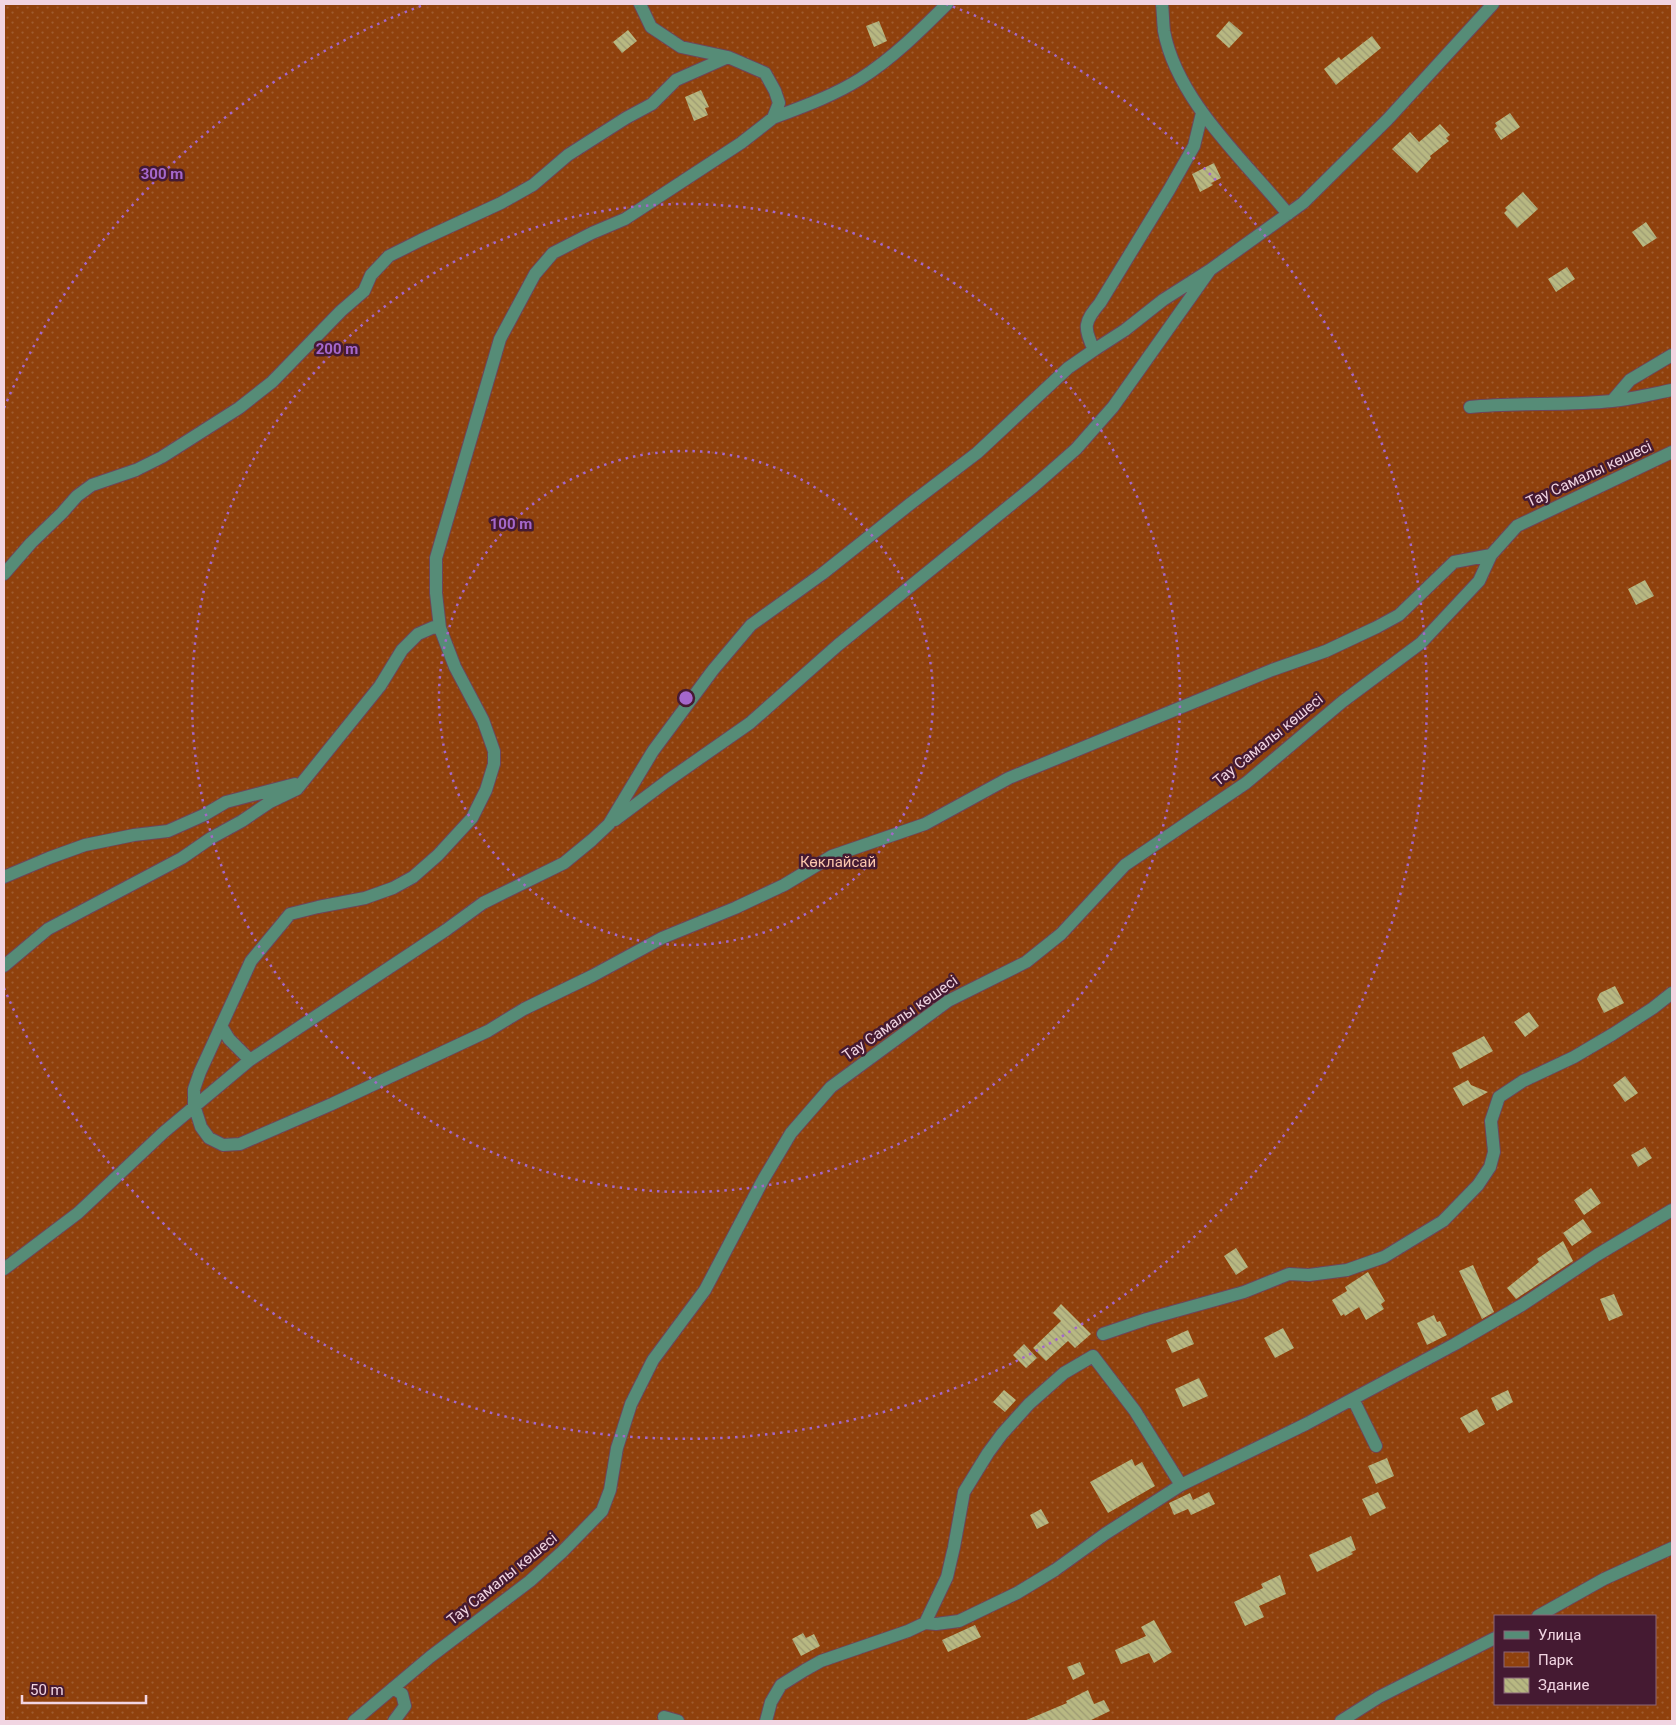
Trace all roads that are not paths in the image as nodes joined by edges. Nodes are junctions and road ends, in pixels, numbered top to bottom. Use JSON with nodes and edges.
{"nodes":[{"id":1,"x":640,"y":4,"type":"edge"},
{"id":2,"x":947,"y":4,"type":"edge"},
{"id":3,"x":1162,"y":4,"type":"edge"},
{"id":4,"x":1493,"y":4,"type":"edge"},
{"id":5,"x":728,"y":57,"type":"junction"},
{"id":6,"x":1202,"y":113,"type":"junction"},
{"id":7,"x":773,"y":118,"type":"junction"},
{"id":8,"x":1288,"y":214,"type":"junction"},
{"id":9,"x":1210,"y":270,"type":"junction"},
{"id":10,"x":1094,"y":350,"type":"junction"},
{"id":11,"x":1672,"y":354,"type":"edge"},
{"id":12,"x":1672,"y":390,"type":"edge"},
{"id":13,"x":1612,"y":402,"type":"junction"},
{"id":14,"x":1470,"y":407,"type":"dead end"},
{"id":15,"x":1672,"y":452,"type":"edge"},
{"id":16,"x":1491,"y":555,"type":"junction"},
{"id":17,"x":4,"y":574,"type":"edge"},
{"id":18,"x":440,"y":628,"type":"junction"},
{"id":19,"x":303,"y":782,"type":"junction"},
{"id":20,"x":609,"y":824,"type":"junction"},
{"id":21,"x":4,"y":877,"type":"edge"},
{"id":22,"x":4,"y":966,"type":"edge"},
{"id":23,"x":1672,"y":994,"type":"edge"},
{"id":24,"x":221,"y":1026,"type":"junction"},
{"id":25,"x":250,"y":1060,"type":"junction"},
{"id":26,"x":194,"y":1105,"type":"junction"},
{"id":27,"x":1672,"y":1210,"type":"edge"},
{"id":28,"x":4,"y":1269,"type":"edge"},
{"id":29,"x":1103,"y":1334,"type":"dead end"},
{"id":30,"x":1353,"y":1399,"type":"junction"},
{"id":31,"x":1376,"y":1446,"type":"dead end"},
{"id":32,"x":1181,"y":1486,"type":"junction"},
{"id":33,"x":1672,"y":1548,"type":"edge"},
{"id":34,"x":1540,"y":1615,"type":"edge"},
{"id":35,"x":925,"y":1623,"type":"junction"},
{"id":36,"x":1494,"y":1639,"type":"edge"},
{"id":37,"x":393,"y":1688,"type":"junction"},
{"id":38,"x":664,"y":1717,"type":"dead end"},
{"id":39,"x":354,"y":1721,"type":"edge"},
{"id":40,"x":394,"y":1721,"type":"edge"},
{"id":41,"x":678,"y":1721,"type":"edge"},
{"id":42,"x":766,"y":1721,"type":"edge"},
{"id":43,"x":1341,"y":1721,"type":"edge"}],
"edges":[{"from":1,"to":5,"type":"street"},
{"from":2,"to":7,"type":"street"},
{"from":3,"to":6,"type":"street"},
{"from":4,"to":8,"type":"street"},
{"from":5,"to":7,"type":"street"},
{"from":5,"to":17,"type":"street"},
{"from":6,"to":8,"type":"street"},
{"from":6,"to":10,"type":"street"},
{"from":7,"to":18,"type":"street"},
{"from":8,"to":9,"type":"street"},
{"from":9,"to":10,"type":"street"},
{"from":9,"to":20,"type":"street"},
{"from":10,"to":20,"type":"street"},
{"from":11,"to":13,"type":"street"},
{"from":12,"to":13,"type":"street"},
{"from":13,"to":14,"type":"street"},
{"from":15,"to":16,"type":"street","name":"Тау Самалы көшесі"},
{"from":16,"to":26,"type":"street"},
{"from":16,"to":37,"type":"street","name":"Тау Самалы көшесі"},
{"from":18,"to":19,"type":"street"},
{"from":18,"to":24,"type":"street"},
{"from":19,"to":21,"type":"street"},
{"from":19,"to":22,"type":"street"},
{"from":20,"to":25,"type":"street"},
{"from":23,"to":29,"type":"street"},
{"from":24,"to":25,"type":"street"},
{"from":24,"to":26,"type":"street"},
{"from":25,"to":26,"type":"street"},
{"from":26,"to":28,"type":"street"},
{"from":27,"to":30,"type":"street"},
{"from":30,"to":31,"type":"street"},
{"from":30,"to":32,"type":"street"},
{"from":32,"to":35,"type":"street"},
{"from":32,"to":35,"type":"street"},
{"from":33,"to":34,"type":"street"},
{"from":35,"to":42,"type":"street"},
{"from":36,"to":43,"type":"street"},
{"from":37,"to":39,"type":"street","name":"Тау Самалы көшесі"},
{"from":37,"to":40,"type":"street"},
{"from":38,"to":41,"type":"street"}]}
